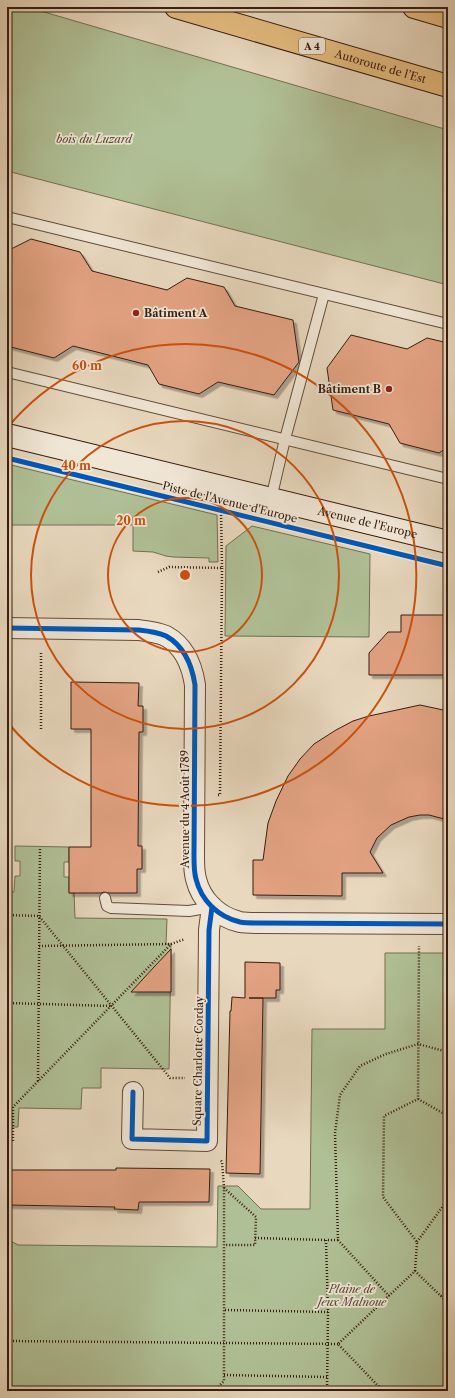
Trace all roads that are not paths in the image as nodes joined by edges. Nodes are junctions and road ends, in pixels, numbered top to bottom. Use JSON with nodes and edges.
{"nodes":[{"id":1,"x":176,"y":7,"type":"edge"},
{"id":2,"x":414,"y":7,"type":"edge"},
{"id":3,"x":448,"y":17,"type":"edge"},
{"id":4,"x":448,"y":86,"type":"edge"},
{"id":5,"x":7,"y":217,"type":"edge"},
{"id":6,"x":324,"y":294,"type":"junction"},
{"id":7,"x":448,"y":324,"type":"edge"},
{"id":8,"x":7,"y":372,"type":"edge"},
{"id":9,"x":7,"y":435,"type":"edge"},
{"id":10,"x":285,"y":439,"type":"junction"},
{"id":11,"x":448,"y":479,"type":"edge"},
{"id":12,"x":271,"y":499,"type":"junction"},
{"id":13,"x":448,"y":542,"type":"edge"},
{"id":14,"x":7,"y":628,"type":"edge"},
{"id":15,"x":106,"y":898,"type":"dead end"},
{"id":16,"x":212,"y":907,"type":"junction"},
{"id":17,"x":448,"y":924,"type":"edge"},
{"id":18,"x":133,"y":1092,"type":"dead end"}],
"edges":[{"from":1,"to":4,"type":"highway","name":"Autoroute de l’Est","number":"A 4"},
{"from":2,"to":3,"type":"highway"},
{"from":5,"to":6,"type":"lane"},
{"from":6,"to":7,"type":"lane"},
{"from":6,"to":10,"type":"lane"},
{"from":8,"to":10,"type":"lane"},
{"from":9,"to":12,"type":"main road","name":"Avenue de l'Europe"},
{"from":10,"to":11,"type":"lane"},
{"from":10,"to":12,"type":"lane"},
{"from":12,"to":13,"type":"main road","name":"Avenue de l'Europe"},
{"from":14,"to":16,"type":"street","name":"Avenue du 4 Août 1789"},
{"from":15,"to":16,"type":"lane"},
{"from":16,"to":17,"type":"street","name":"Avenue du 4 Août 1789"},
{"from":16,"to":18,"type":"street","name":"Square Charlotte Corday"}]}
